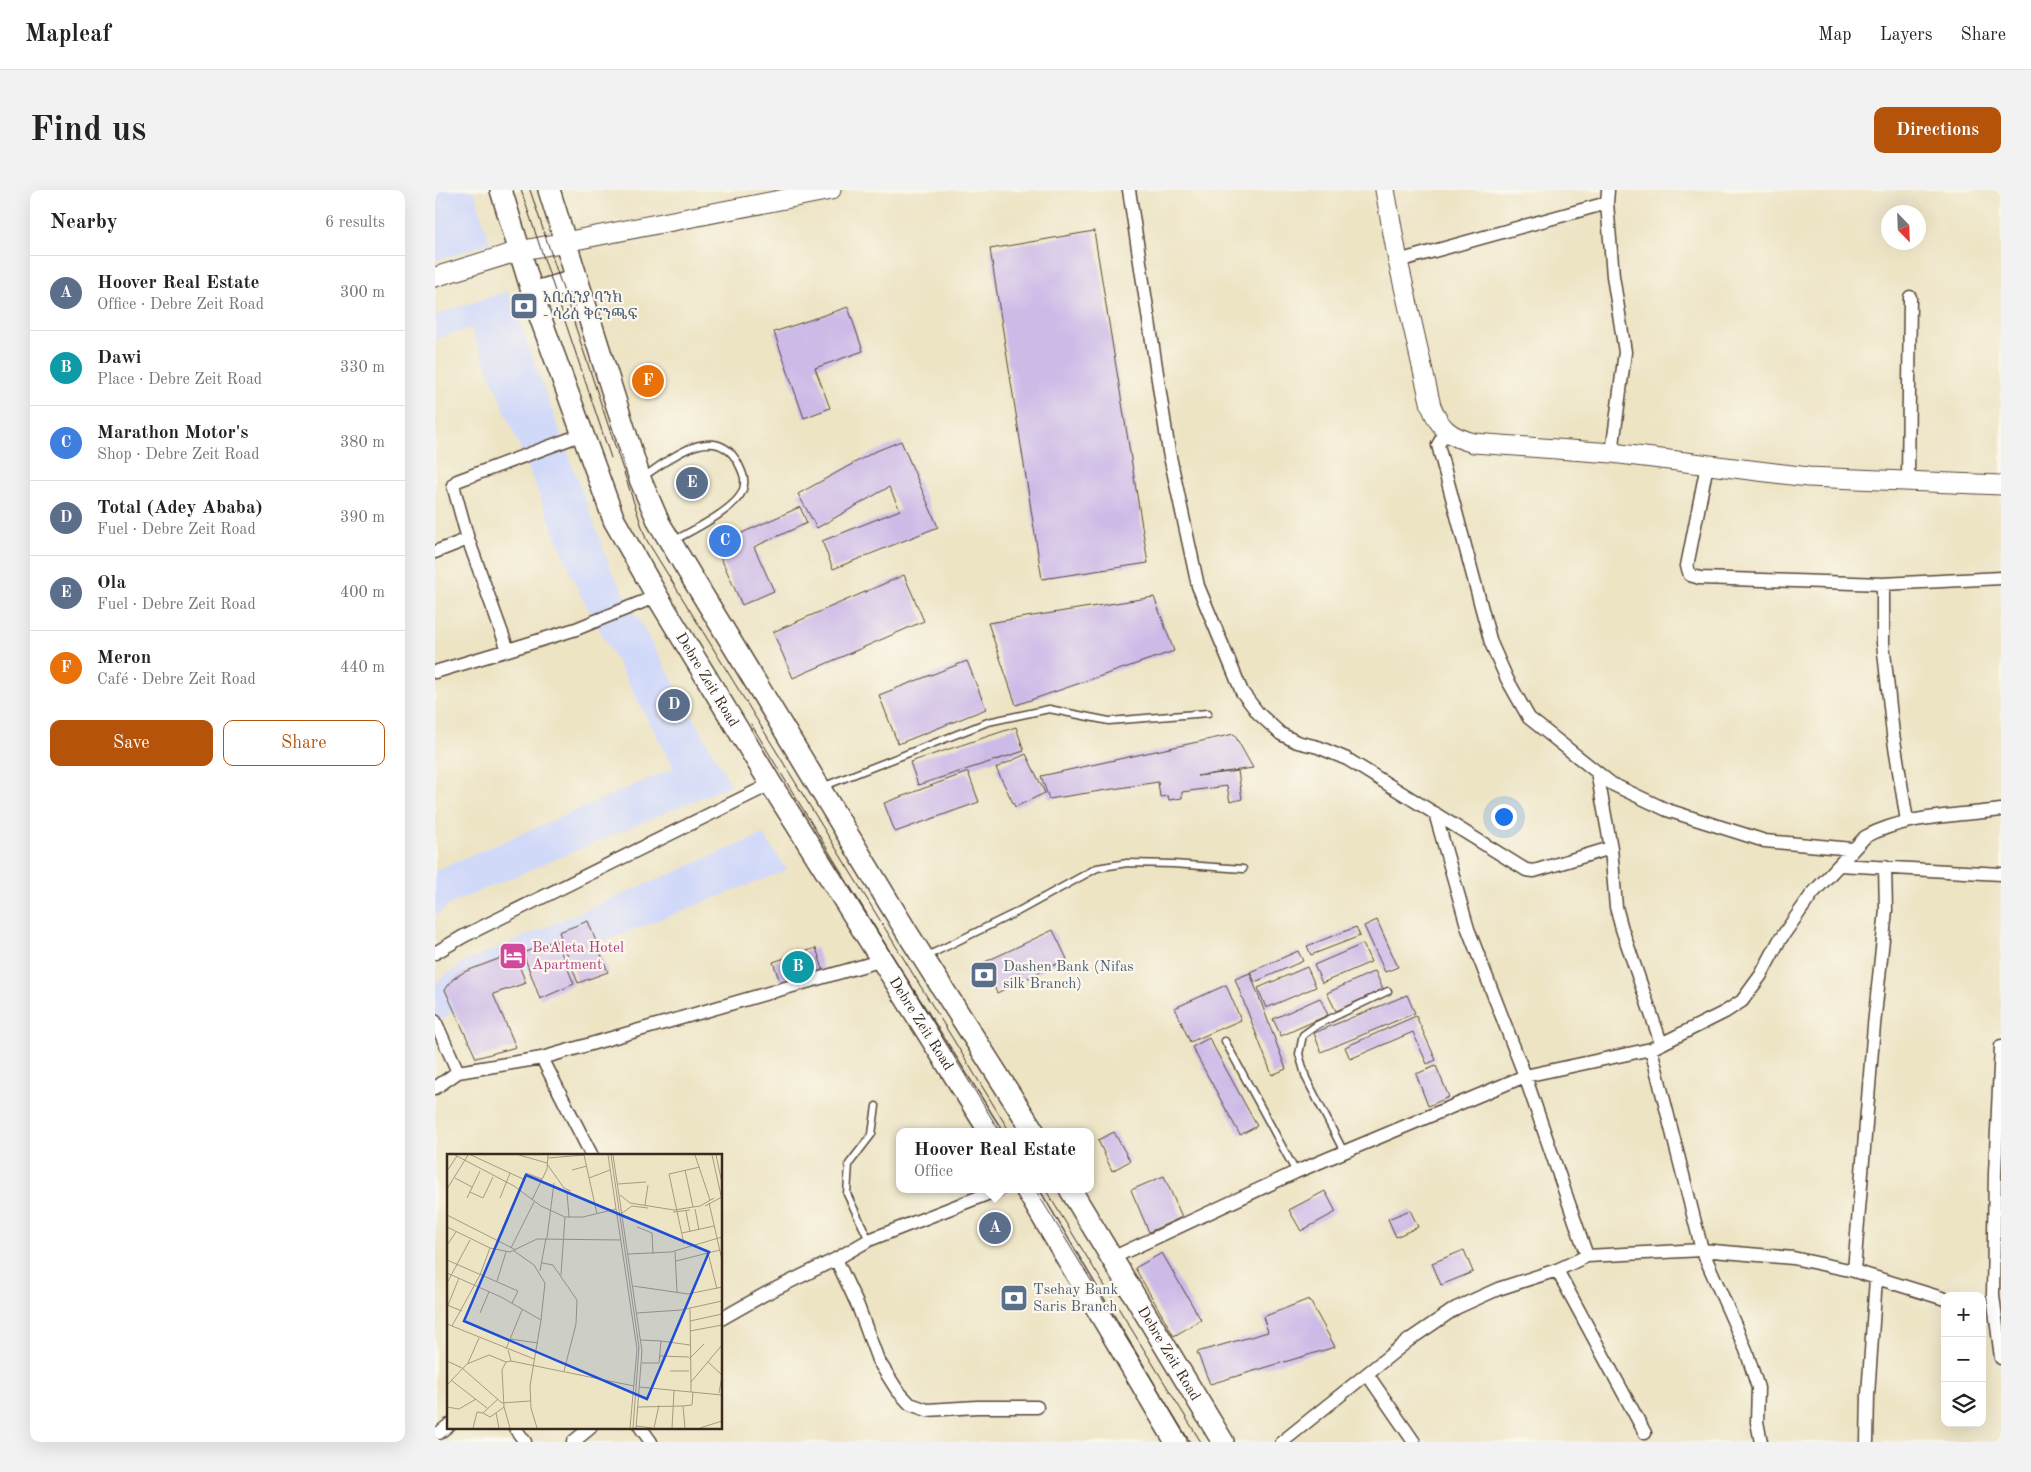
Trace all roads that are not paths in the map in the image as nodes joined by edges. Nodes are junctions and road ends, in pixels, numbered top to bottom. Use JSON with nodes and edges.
{"nodes":[{"id":1,"x":501,"y":190,"type":"edge"},
{"id":2,"x":549,"y":190,"type":"edge"},
{"id":3,"x":831,"y":190,"type":"edge"},
{"id":4,"x":1129,"y":190,"type":"edge"},
{"id":5,"x":1385,"y":190,"type":"edge"},
{"id":6,"x":1607,"y":196,"type":"edge"},
{"id":7,"x":565,"y":243,"type":"junction"},
{"id":8,"x":519,"y":251,"type":"junction"},
{"id":9,"x":1398,"y":261,"type":"junction"},
{"id":10,"x":435,"y":276,"type":"edge"},
{"id":11,"x":577,"y":280,"type":"junction"},
{"id":12,"x":532,"y":293,"type":"junction"},
{"id":13,"x":1910,"y":297,"type":"dead end"},
{"id":14,"x":1446,"y":431,"type":"junction"},
{"id":15,"x":583,"y":434,"type":"junction"},
{"id":16,"x":1612,"y":453,"type":"junction"},
{"id":17,"x":1707,"y":465,"type":"junction"},
{"id":18,"x":640,"y":479,"type":"junction"},
{"id":19,"x":1908,"y":480,"type":"junction"},
{"id":20,"x":2001,"y":485,"type":"edge"},
{"id":21,"x":468,"y":539,"type":"junction"},
{"id":22,"x":670,"y":542,"type":"junction"},
{"id":23,"x":435,"y":552,"type":"edge"},
{"id":24,"x":2001,"y":578,"type":"edge"},
{"id":25,"x":1883,"y":584,"type":"junction"},
{"id":26,"x":657,"y":596,"type":"junction"},
{"id":27,"x":508,"y":650,"type":"junction"},
{"id":28,"x":435,"y":672,"type":"edge"},
{"id":29,"x":1209,"y":713,"type":"dead end"},
{"id":30,"x":1597,"y":772,"type":"junction"},
{"id":31,"x":771,"y":784,"type":"junction"},
{"id":32,"x":819,"y":788,"type":"junction"},
{"id":33,"x":2001,"y":810,"type":"edge"},
{"id":34,"x":1435,"y":813,"type":"junction"},
{"id":35,"x":1907,"y":821,"type":"junction"},
{"id":36,"x":1611,"y":848,"type":"junction"},
{"id":37,"x":1852,"y":850,"type":"junction"},
{"id":38,"x":1839,"y":865,"type":"junction"},
{"id":39,"x":1885,"y":867,"type":"junction"},
{"id":40,"x":1243,"y":869,"type":"dead end"},
{"id":41,"x":2001,"y":874,"type":"edge"},
{"id":42,"x":435,"y":953,"type":"edge"},
{"id":43,"x":923,"y":958,"type":"junction"},
{"id":44,"x":883,"y":960,"type":"junction"},
{"id":45,"x":1388,"y":991,"type":"dead end"},
{"id":46,"x":435,"y":1021,"type":"edge"},
{"id":47,"x":1225,"y":1041,"type":"dead end"},
{"id":48,"x":1656,"y":1046,"type":"junction"},
{"id":49,"x":2001,"y":1046,"type":"edge"},
{"id":50,"x":542,"y":1058,"type":"junction"},
{"id":51,"x":458,"y":1072,"type":"junction"},
{"id":52,"x":1525,"y":1076,"type":"junction"},
{"id":53,"x":435,"y":1088,"type":"edge"},
{"id":54,"x":876,"y":1106,"type":"dead end"},
{"id":55,"x":988,"y":1128,"type":"edge"},
{"id":56,"x":1031,"y":1128,"type":"edge"},
{"id":57,"x":1344,"y":1152,"type":"junction"},
{"id":58,"x":591,"y":1154,"type":"edge"},
{"id":59,"x":1296,"y":1172,"type":"junction"},
{"id":60,"x":989,"y":1193,"type":"edge"},
{"id":61,"x":1028,"y":1193,"type":"edge"},
{"id":62,"x":1072,"y":1193,"type":"edge"},
{"id":63,"x":869,"y":1240,"type":"junction"},
{"id":64,"x":1702,"y":1250,"type":"junction"},
{"id":65,"x":1587,"y":1256,"type":"junction"},
{"id":66,"x":1112,"y":1258,"type":"junction"},
{"id":67,"x":836,"y":1259,"type":"junction"},
{"id":68,"x":1557,"y":1270,"type":"junction"},
{"id":69,"x":1854,"y":1271,"type":"junction"},
{"id":70,"x":1876,"y":1278,"type":"junction"},
{"id":71,"x":1941,"y":1298,"type":"edge"},
{"id":72,"x":1993,"y":1308,"type":"edge"},
{"id":73,"x":723,"y":1319,"type":"edge"},
{"id":74,"x":2001,"y":1358,"type":"edge"},
{"id":75,"x":1367,"y":1374,"type":"junction"},
{"id":76,"x":1037,"y":1407,"type":"dead end"},
{"id":77,"x":516,"y":1430,"type":"edge"},
{"id":78,"x":588,"y":1430,"type":"edge"},
{"id":79,"x":642,"y":1430,"type":"edge"},
{"id":80,"x":1645,"y":1433,"type":"dead end"},
{"id":81,"x":525,"y":1442,"type":"edge"},
{"id":82,"x":573,"y":1442,"type":"edge"},
{"id":83,"x":651,"y":1442,"type":"edge"},
{"id":84,"x":1176,"y":1442,"type":"edge"},
{"id":85,"x":1223,"y":1442,"type":"edge"},
{"id":86,"x":1282,"y":1442,"type":"edge"},
{"id":87,"x":1414,"y":1442,"type":"edge"},
{"id":88,"x":1761,"y":1442,"type":"edge"},
{"id":89,"x":1867,"y":1442,"type":"edge"}],
"edges":[{"from":1,"to":8,"type":"main road","name":"Debre Zeit Road"},
{"from":2,"to":7,"type":"main road"},
{"from":3,"to":7,"type":"street"},
{"from":4,"to":34,"type":"street"},
{"from":5,"to":9,"type":"street"},
{"from":6,"to":9,"type":"street"},
{"from":6,"to":16,"type":"street"},
{"from":7,"to":8,"type":"street"},
{"from":7,"to":11,"type":"main road"},
{"from":8,"to":10,"type":"street"},
{"from":8,"to":12,"type":"main road","name":"Debre Zeit Road"},
{"from":9,"to":14,"type":"street"},
{"from":11,"to":12,"type":"main road"},
{"from":11,"to":18,"type":"main road"},
{"from":12,"to":15,"type":"main road","name":"Debre Zeit Road"},
{"from":13,"to":19,"type":"street"},
{"from":14,"to":16,"type":"street"},
{"from":14,"to":30,"type":"street"},
{"from":15,"to":21,"type":"street"},
{"from":15,"to":26,"type":"main road","name":"Debre Zeit Road"},
{"from":16,"to":17,"type":"street"},
{"from":17,"to":19,"type":"street"},
{"from":17,"to":25,"type":"street"},
{"from":18,"to":22,"type":"main road"},
{"from":18,"to":22,"type":"lane"},
{"from":19,"to":20,"type":"street"},
{"from":21,"to":23,"type":"street"},
{"from":21,"to":27,"type":"street"},
{"from":22,"to":32,"type":"main road"},
{"from":24,"to":25,"type":"street"},
{"from":25,"to":35,"type":"street"},
{"from":26,"to":27,"type":"street"},
{"from":26,"to":31,"type":"main road","name":"Debre Zeit Road"},
{"from":27,"to":28,"type":"street"},
{"from":29,"to":32,"type":"lane"},
{"from":30,"to":36,"type":"street"},
{"from":30,"to":37,"type":"street"},
{"from":31,"to":42,"type":"street"},
{"from":31,"to":44,"type":"main road","name":"Debre Zeit Road"},
{"from":32,"to":43,"type":"main road"},
{"from":33,"to":35,"type":"street"},
{"from":34,"to":36,"type":"street"},
{"from":34,"to":52,"type":"street"},
{"from":35,"to":37,"type":"street"},
{"from":36,"to":48,"type":"street"},
{"from":37,"to":38,"type":"street"},
{"from":38,"to":39,"type":"street"},
{"from":38,"to":48,"type":"street"},
{"from":39,"to":41,"type":"street"},
{"from":39,"to":69,"type":"street"},
{"from":40,"to":43,"type":"lane"},
{"from":43,"to":56,"type":"main road"},
{"from":44,"to":50,"type":"street"},
{"from":44,"to":55,"type":"main road","name":"Debre Zeit Road"},
{"from":45,"to":57,"type":"lane"},
{"from":46,"to":51,"type":"street"},
{"from":47,"to":59,"type":"lane"},
{"from":48,"to":52,"type":"street"},
{"from":48,"to":64,"type":"street"},
{"from":49,"to":72,"type":"street"},
{"from":50,"to":51,"type":"street"},
{"from":50,"to":58,"type":"street"},
{"from":51,"to":53,"type":"street"},
{"from":52,"to":57,"type":"street"},
{"from":52,"to":65,"type":"street"},
{"from":54,"to":63,"type":"lane"},
{"from":57,"to":59,"type":"street"},
{"from":59,"to":66,"type":"street"},
{"from":60,"to":63,"type":"street"},
{"from":61,"to":84,"type":"main road"},
{"from":62,"to":66,"type":"main road","name":"Debre Zeit Road"},
{"from":63,"to":67,"type":"street"},
{"from":64,"to":65,"type":"street"},
{"from":64,"to":69,"type":"street"},
{"from":64,"to":88,"type":"street"},
{"from":65,"to":68,"type":"street"},
{"from":66,"to":85,"type":"main road","name":"Debre Zeit Road"},
{"from":67,"to":73,"type":"street"},
{"from":67,"to":76,"type":"street"},
{"from":68,"to":75,"type":"street"},
{"from":68,"to":80,"type":"street"},
{"from":69,"to":70,"type":"street"},
{"from":70,"to":71,"type":"street"},
{"from":70,"to":89,"type":"street"},
{"from":72,"to":74,"type":"street"},
{"from":75,"to":86,"type":"street"},
{"from":75,"to":87,"type":"street"},
{"from":77,"to":81,"type":"street"},
{"from":78,"to":82,"type":"street"},
{"from":79,"to":83,"type":"street"}]}
